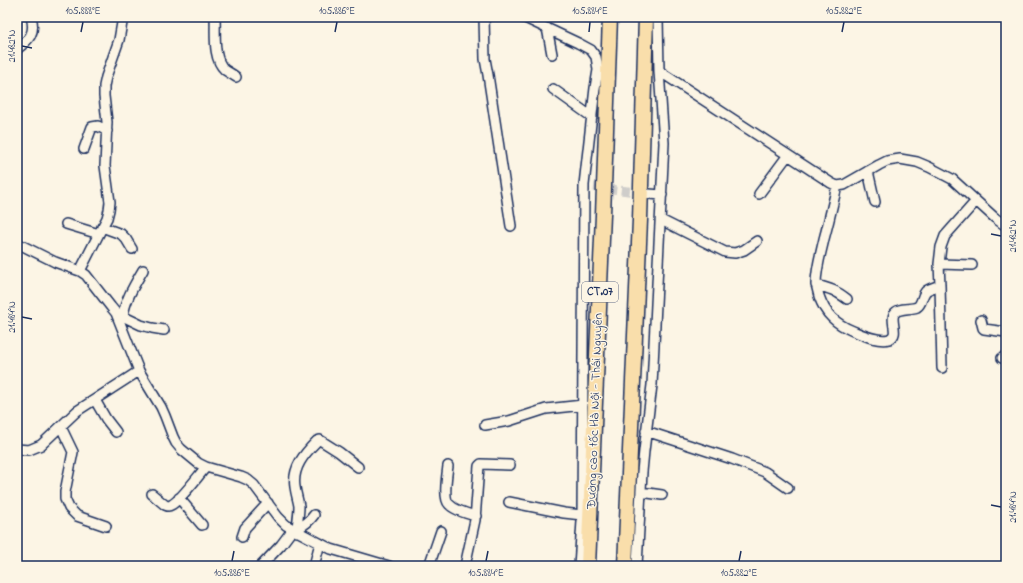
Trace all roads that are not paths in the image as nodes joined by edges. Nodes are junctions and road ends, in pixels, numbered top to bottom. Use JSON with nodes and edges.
{"nodes":[{"id":1,"x":31,"y":17,"type":"edge"},
{"id":2,"x":123,"y":17,"type":"edge"},
{"id":3,"x":215,"y":17,"type":"edge"},
{"id":4,"x":484,"y":17,"type":"edge"},
{"id":5,"x":523,"y":17,"type":"edge"},
{"id":6,"x":610,"y":17,"type":"edge"},
{"id":7,"x":646,"y":17,"type":"edge"},
{"id":8,"x":658,"y":17,"type":"edge"},
{"id":9,"x":547,"y":28,"type":"junction"},
{"id":10,"x":17,"y":49,"type":"edge"},
{"id":11,"x":552,"y":54,"type":"dead end"},
{"id":12,"x":659,"y":70,"type":"junction"},
{"id":13,"x":236,"y":77,"type":"dead end"},
{"id":14,"x":553,"y":89,"type":"dead end"},
{"id":15,"x":592,"y":117,"type":"junction"},
{"id":16,"x":107,"y":131,"type":"junction"},
{"id":17,"x":84,"y":149,"type":"dead end"},
{"id":18,"x":788,"y":155,"type":"junction"},
{"id":19,"x":868,"y":171,"type":"junction"},
{"id":20,"x":584,"y":184,"type":"junction"},
{"id":21,"x":837,"y":186,"type":"junction"},
{"id":22,"x":594,"y":187,"type":"tunnel mouth"},
{"id":23,"x":649,"y":194,"type":"tunnel mouth"},
{"id":24,"x":759,"y":194,"type":"dead end"},
{"id":25,"x":662,"y":195,"type":"junction"},
{"id":26,"x":976,"y":201,"type":"junction"},
{"id":27,"x":875,"y":202,"type":"dead end"},
{"id":28,"x":661,"y":220,"type":"junction"},
{"id":29,"x":66,"y":224,"type":"dead end"},
{"id":30,"x":511,"y":226,"type":"dead end"},
{"id":31,"x":1006,"y":226,"type":"edge"},
{"id":32,"x":101,"y":230,"type":"junction"},
{"id":33,"x":757,"y":240,"type":"dead end"},
{"id":34,"x":17,"y":243,"type":"edge"},
{"id":35,"x":132,"y":249,"type":"dead end"},
{"id":36,"x":939,"y":264,"type":"junction"},
{"id":37,"x":972,"y":265,"type":"dead end"},
{"id":38,"x":143,"y":270,"type":"dead end"},
{"id":39,"x":80,"y":271,"type":"junction"},
{"id":40,"x":816,"y":285,"type":"junction"},
{"id":41,"x":940,"y":285,"type":"junction"},
{"id":42,"x":848,"y":299,"type":"dead end"},
{"id":43,"x":119,"y":315,"type":"junction"},
{"id":44,"x":981,"y":320,"type":"dead end"},
{"id":45,"x":164,"y":330,"type":"dead end"},
{"id":46,"x":1006,"y":332,"type":"edge"},
{"id":47,"x":942,"y":368,"type":"dead end"},
{"id":48,"x":139,"y":371,"type":"junction"},
{"id":49,"x":95,"y":400,"type":"junction"},
{"id":50,"x":583,"y":405,"type":"junction"},
{"id":51,"x":485,"y":425,"type":"dead end"},
{"id":52,"x":61,"y":427,"type":"junction"},
{"id":53,"x":646,"y":431,"type":"junction"},
{"id":54,"x":116,"y":432,"type":"dead end"},
{"id":55,"x":17,"y":449,"type":"edge"},
{"id":56,"x":510,"y":465,"type":"dead end"},
{"id":57,"x":448,"y":466,"type":"dead end"},
{"id":58,"x":358,"y":467,"type":"dead end"},
{"id":59,"x":206,"y":468,"type":"junction"},
{"id":60,"x":788,"y":488,"type":"dead end"},
{"id":61,"x":641,"y":492,"type":"junction"},
{"id":62,"x":152,"y":494,"type":"dead end"},
{"id":63,"x":662,"y":495,"type":"dead end"},
{"id":64,"x":179,"y":498,"type":"junction"},
{"id":65,"x":509,"y":502,"type":"dead end"},
{"id":66,"x":268,"y":503,"type":"junction"},
{"id":67,"x":314,"y":515,"type":"dead end"},
{"id":68,"x":582,"y":515,"type":"junction"},
{"id":69,"x":476,"y":516,"type":"junction"},
{"id":70,"x":202,"y":525,"type":"dead end"},
{"id":71,"x":106,"y":526,"type":"dead end"},
{"id":72,"x":296,"y":530,"type":"junction"},
{"id":73,"x":441,"y":531,"type":"dead end"},
{"id":74,"x":242,"y":536,"type":"dead end"},
{"id":75,"x":318,"y":548,"type":"junction"},
{"id":76,"x":369,"y":563,"type":"edge"},
{"id":77,"x":261,"y":566,"type":"edge"},
{"id":78,"x":314,"y":566,"type":"edge"},
{"id":79,"x":389,"y":566,"type":"edge"},
{"id":80,"x":429,"y":566,"type":"edge"},
{"id":81,"x":465,"y":566,"type":"edge"},
{"id":82,"x":579,"y":566,"type":"edge"},
{"id":83,"x":588,"y":566,"type":"edge"},
{"id":84,"x":625,"y":566,"type":"edge"},
{"id":85,"x":637,"y":566,"type":"edge"}],
"edges":[{"from":1,"to":10,"type":"street"},
{"from":2,"to":16,"type":"street"},
{"from":3,"to":13,"type":"street"},
{"from":4,"to":30,"type":"street"},
{"from":5,"to":9,"type":"street"},
{"from":6,"to":83,"type":"highway","name":"Đường cao tốc Hà Nội - Thái Nguyên","number":"CT.07"},
{"from":7,"to":84,"type":"highway","number":"CT.07"},
{"from":8,"to":12,"type":"street"},
{"from":9,"to":11,"type":"street"},
{"from":9,"to":15,"type":"street"},
{"from":12,"to":18,"type":"street"},
{"from":12,"to":25,"type":"street"},
{"from":14,"to":15,"type":"street"},
{"from":15,"to":20,"type":"street"},
{"from":16,"to":17,"type":"street"},
{"from":16,"to":32,"type":"street"},
{"from":18,"to":21,"type":"street"},
{"from":18,"to":24,"type":"street"},
{"from":19,"to":21,"type":"street"},
{"from":19,"to":26,"type":"street"},
{"from":19,"to":27,"type":"street"},
{"from":20,"to":22,"type":"street"},
{"from":20,"to":50,"type":"street"},
{"from":21,"to":40,"type":"street"},
{"from":23,"to":25,"type":"street"},
{"from":25,"to":28,"type":"street"},
{"from":26,"to":31,"type":"street"},
{"from":26,"to":36,"type":"street"},
{"from":28,"to":33,"type":"street"},
{"from":28,"to":53,"type":"street"},
{"from":29,"to":32,"type":"street"},
{"from":32,"to":35,"type":"street"},
{"from":32,"to":39,"type":"street"},
{"from":34,"to":39,"type":"street"},
{"from":36,"to":37,"type":"street"},
{"from":36,"to":41,"type":"street"},
{"from":38,"to":43,"type":"street"},
{"from":39,"to":43,"type":"street"},
{"from":40,"to":41,"type":"street"},
{"from":40,"to":42,"type":"street"},
{"from":41,"to":47,"type":"street"},
{"from":43,"to":45,"type":"street"},
{"from":43,"to":48,"type":"street"},
{"from":44,"to":46,"type":"street"},
{"from":48,"to":49,"type":"street"},
{"from":48,"to":59,"type":"street"},
{"from":49,"to":52,"type":"street"},
{"from":49,"to":54,"type":"street"},
{"from":50,"to":51,"type":"street"},
{"from":50,"to":68,"type":"street"},
{"from":52,"to":55,"type":"street"},
{"from":52,"to":71,"type":"street"},
{"from":53,"to":60,"type":"street"},
{"from":53,"to":61,"type":"street"},
{"from":56,"to":69,"type":"street"},
{"from":57,"to":69,"type":"street"},
{"from":58,"to":72,"type":"street"},
{"from":59,"to":64,"type":"street"},
{"from":59,"to":66,"type":"street"},
{"from":61,"to":63,"type":"street"},
{"from":61,"to":85,"type":"street"},
{"from":62,"to":64,"type":"street"},
{"from":64,"to":70,"type":"street"},
{"from":65,"to":68,"type":"street"},
{"from":66,"to":72,"type":"street"},
{"from":66,"to":74,"type":"street"},
{"from":67,"to":72,"type":"street"},
{"from":68,"to":82,"type":"street"},
{"from":69,"to":81,"type":"street"},
{"from":72,"to":75,"type":"street"},
{"from":72,"to":77,"type":"street"},
{"from":73,"to":80,"type":"street"},
{"from":75,"to":76,"type":"street"},
{"from":75,"to":78,"type":"street"},
{"from":76,"to":79,"type":"street"}]}
